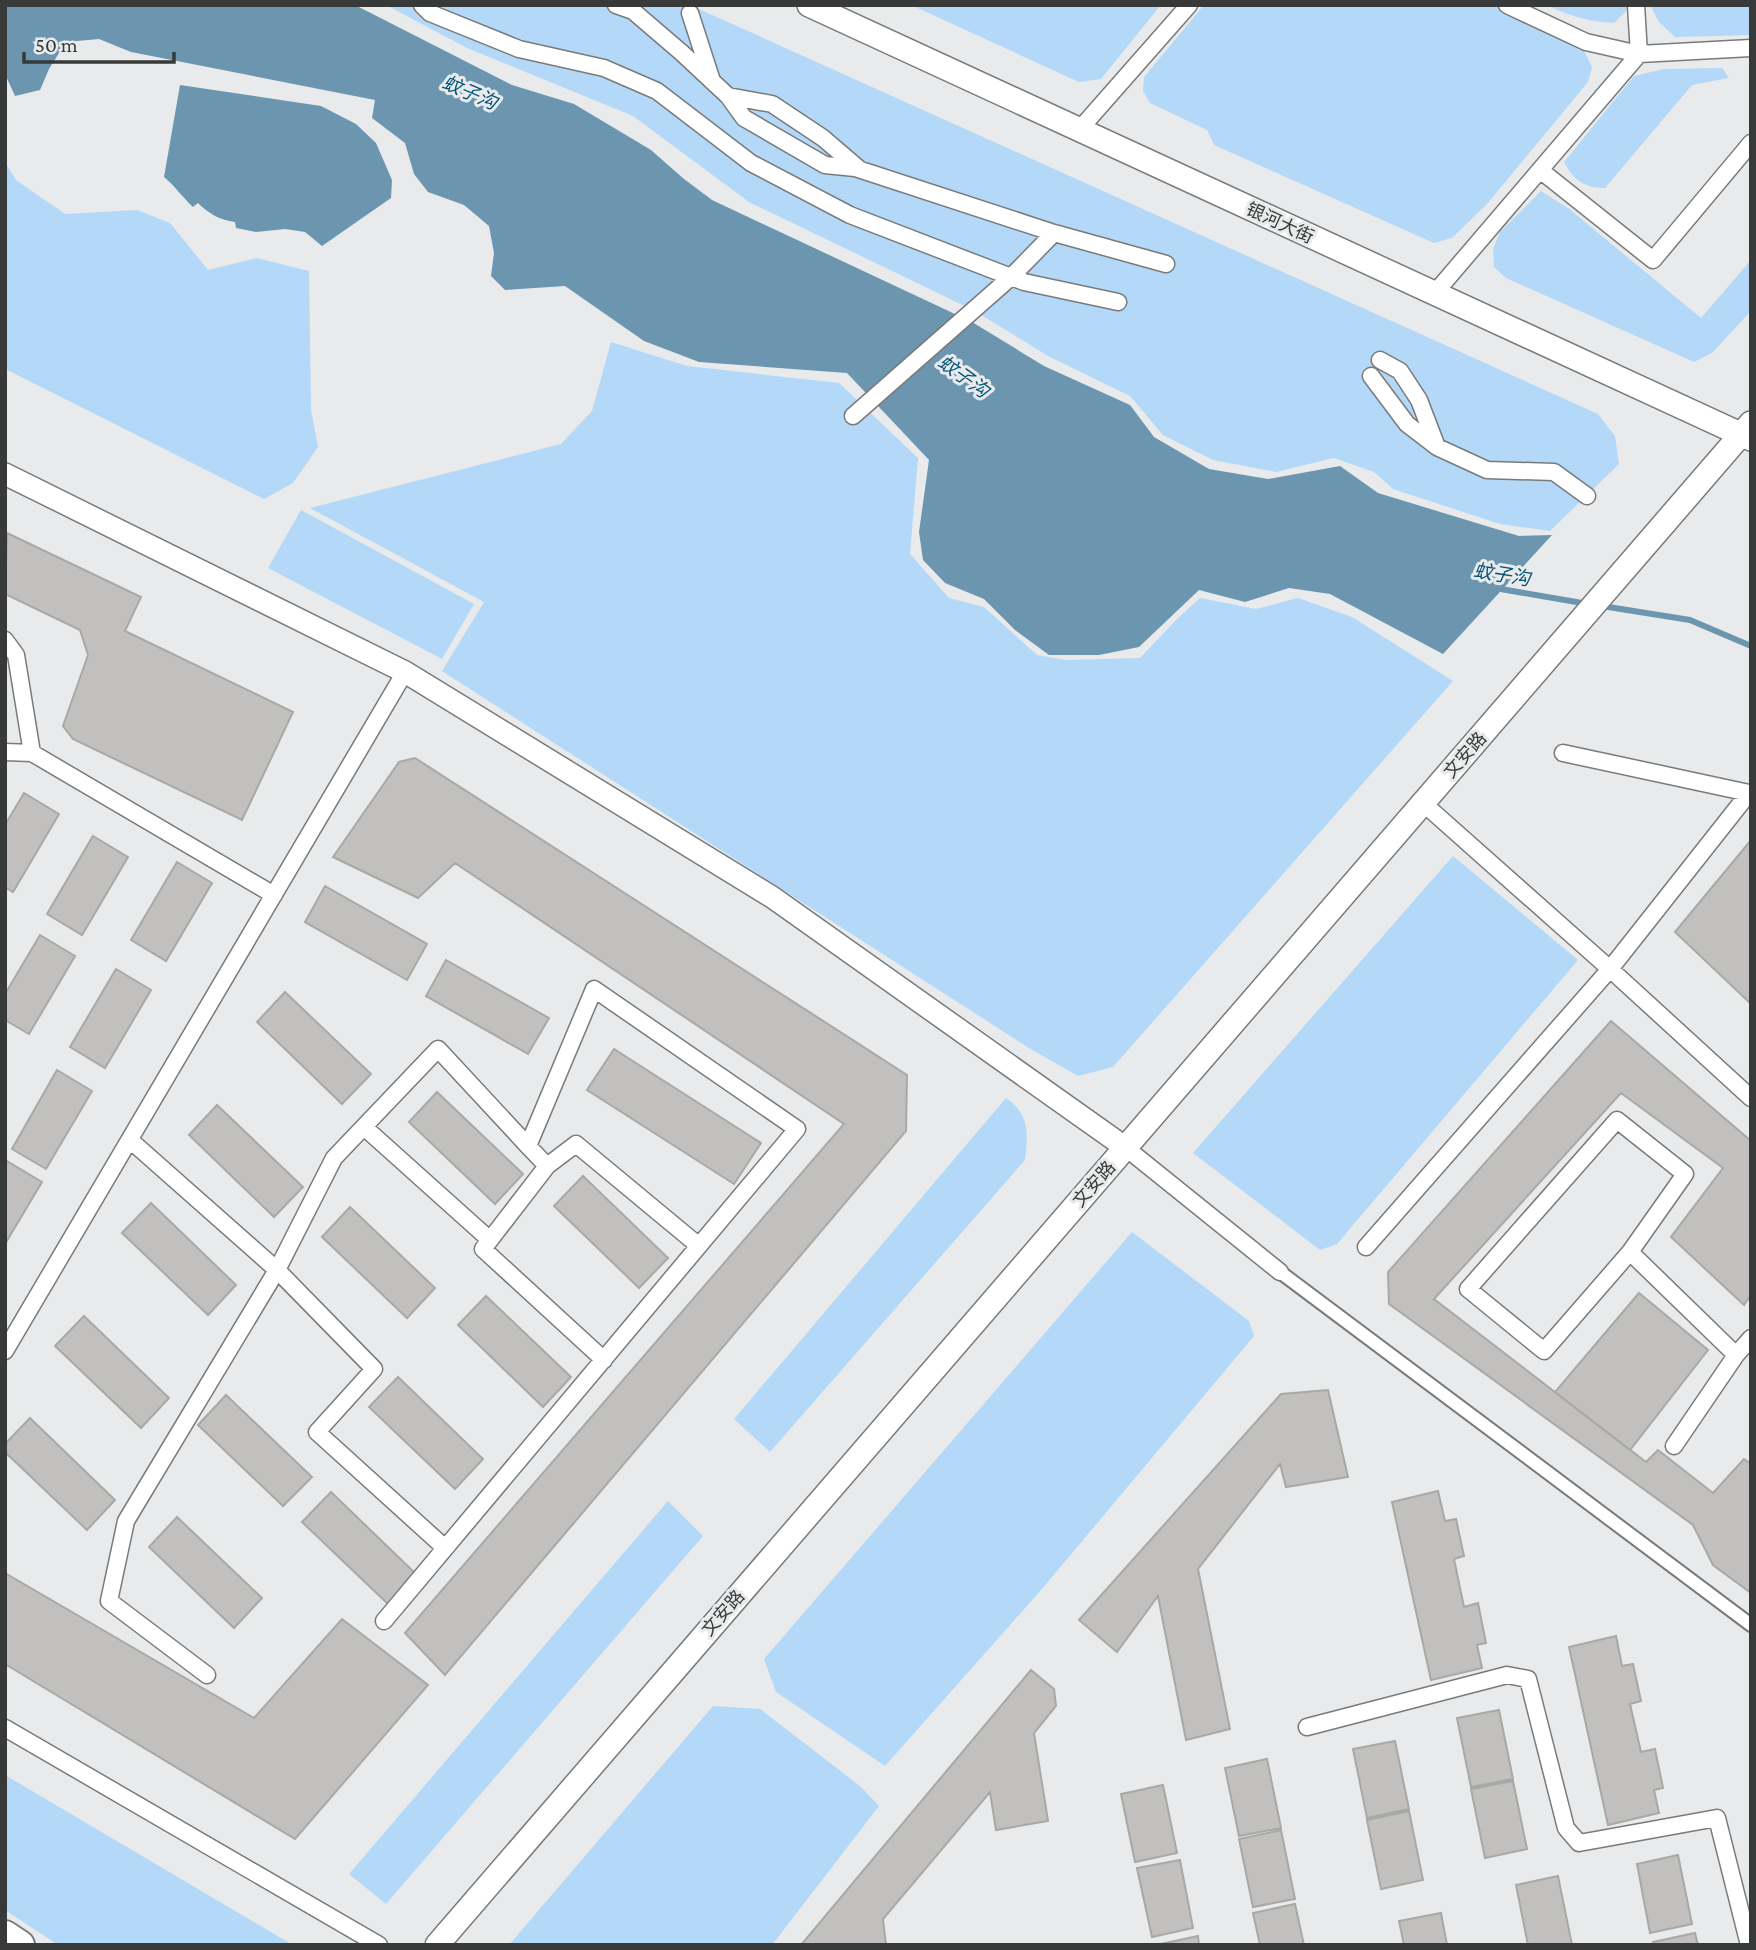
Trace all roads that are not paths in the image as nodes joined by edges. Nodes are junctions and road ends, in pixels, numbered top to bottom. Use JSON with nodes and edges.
{"nodes":[{"id":1,"x":422,"y":5,"type":"edge"},
{"id":2,"x":616,"y":5,"type":"edge"},
{"id":3,"x":809,"y":5,"type":"edge"},
{"id":4,"x":1189,"y":5,"type":"edge"},
{"id":5,"x":1507,"y":5,"type":"edge"},
{"id":6,"x":1636,"y":5,"type":"edge"},
{"id":7,"x":630,"y":8,"type":"edge"},
{"id":8,"x":690,"y":13,"type":"dead end"},
{"id":9,"x":1751,"y":48,"type":"edge"},
{"id":10,"x":1639,"y":54,"type":"junction"},
{"id":11,"x":712,"y":82,"type":"junction"},
{"id":12,"x":728,"y":96,"type":"junction"},
{"id":13,"x":1079,"y":130,"type":"junction"},
{"id":14,"x":1751,"y":143,"type":"edge"},
{"id":15,"x":860,"y":170,"type":"junction"},
{"id":16,"x":1540,"y":170,"type":"junction"},
{"id":17,"x":1054,"y":233,"type":"junction"},
{"id":18,"x":1166,"y":264,"type":"dead end"},
{"id":19,"x":1011,"y":277,"type":"junction"},
{"id":20,"x":1434,"y":294,"type":"junction"},
{"id":21,"x":1118,"y":302,"type":"dead end"},
{"id":22,"x":1380,"y":360,"type":"dead end"},
{"id":23,"x":1371,"y":376,"type":"dead end"},
{"id":24,"x":853,"y":416,"type":"dead end"},
{"id":25,"x":1747,"y":432,"type":"edge"},
{"id":26,"x":1437,"y":447,"type":"junction"},
{"id":27,"x":5,"y":474,"type":"edge"},
{"id":28,"x":1587,"y":496,"type":"dead end"},
{"id":29,"x":5,"y":640,"type":"edge"},
{"id":30,"x":405,"y":672,"type":"junction"},
{"id":31,"x":5,"y":752,"type":"edge"},
{"id":32,"x":32,"y":753,"type":"junction"},
{"id":33,"x":1563,"y":753,"type":"dead end"},
{"id":34,"x":1750,"y":793,"type":"edge"},
{"id":35,"x":1423,"y":803,"type":"junction"},
{"id":36,"x":274,"y":895,"type":"junction"},
{"id":37,"x":1610,"y":969,"type":"junction"},
{"id":38,"x":1751,"y":1098,"type":"edge"},
{"id":39,"x":364,"y":1127,"type":"junction"},
{"id":40,"x":130,"y":1140,"type":"junction"},
{"id":41,"x":528,"y":1146,"type":"junction"},
{"id":42,"x":1126,"y":1147,"type":"junction"},
{"id":43,"x":547,"y":1166,"type":"junction"},
{"id":44,"x":490,"y":1240,"type":"junction"},
{"id":45,"x":699,"y":1246,"type":"junction"},
{"id":46,"x":1366,"y":1247,"type":"dead end"},
{"id":47,"x":1630,"y":1252,"type":"junction"},
{"id":48,"x":277,"y":1269,"type":"junction"},
{"id":49,"x":1280,"y":1272,"type":"joint"},
{"id":50,"x":1751,"y":1338,"type":"edge"},
{"id":51,"x":5,"y":1351,"type":"edge"},
{"id":52,"x":1736,"y":1355,"type":"junction"},
{"id":53,"x":604,"y":1360,"type":"junction"},
{"id":54,"x":1674,"y":1446,"type":"dead end"},
{"id":55,"x":445,"y":1548,"type":"junction"},
{"id":56,"x":383,"y":1621,"type":"dead end"},
{"id":57,"x":1751,"y":1625,"type":"edge"},
{"id":58,"x":207,"y":1675,"type":"dead end"},
{"id":59,"x":1307,"y":1727,"type":"dead end"},
{"id":60,"x":5,"y":1728,"type":"edge"},
{"id":61,"x":5,"y":1935,"type":"edge"},
{"id":62,"x":20,"y":1945,"type":"edge"},
{"id":63,"x":379,"y":1945,"type":"edge"},
{"id":64,"x":437,"y":1945,"type":"edge"},
{"id":65,"x":1749,"y":1945,"type":"edge"}],
"edges":[{"from":1,"to":19,"type":"street"},
{"from":2,"to":7,"type":"street"},
{"from":3,"to":13,"type":"main road","name":"银河大街"},
{"from":4,"to":13,"type":"street"},
{"from":5,"to":10,"type":"street"},
{"from":6,"to":10,"type":"street"},
{"from":7,"to":11,"type":"street"},
{"from":8,"to":11,"type":"street"},
{"from":9,"to":10,"type":"street"},
{"from":10,"to":16,"type":"street"},
{"from":11,"to":12,"type":"street"},
{"from":12,"to":15,"type":"street"},
{"from":12,"to":15,"type":"street"},
{"from":13,"to":20,"type":"main road","name":"银河大街"},
{"from":14,"to":16,"type":"street"},
{"from":15,"to":17,"type":"street"},
{"from":16,"to":20,"type":"street"},
{"from":17,"to":18,"type":"street"},
{"from":17,"to":19,"type":"street"},
{"from":19,"to":21,"type":"street"},
{"from":19,"to":24,"type":"street"},
{"from":20,"to":25,"type":"main road","name":"银河大街"},
{"from":22,"to":26,"type":"street"},
{"from":23,"to":26,"type":"street"},
{"from":25,"to":35,"type":"main road","name":"文安路"},
{"from":26,"to":28,"type":"street"},
{"from":27,"to":30,"type":"street"},
{"from":29,"to":32,"type":"street"},
{"from":30,"to":36,"type":"street"},
{"from":30,"to":42,"type":"street"},
{"from":31,"to":32,"type":"street"},
{"from":32,"to":36,"type":"street"},
{"from":33,"to":34,"type":"street"},
{"from":34,"to":37,"type":"street"},
{"from":35,"to":37,"type":"street"},
{"from":35,"to":42,"type":"main road","name":"文安路"},
{"from":36,"to":40,"type":"street"},
{"from":37,"to":38,"type":"street"},
{"from":37,"to":46,"type":"street"},
{"from":39,"to":41,"type":"street"},
{"from":39,"to":44,"type":"street"},
{"from":39,"to":48,"type":"street"},
{"from":40,"to":48,"type":"street"},
{"from":40,"to":51,"type":"street"},
{"from":41,"to":43,"type":"street"},
{"from":41,"to":45,"type":"street"},
{"from":42,"to":49,"type":"street"},
{"from":42,"to":64,"type":"main road","name":"文安路"},
{"from":43,"to":44,"type":"street"},
{"from":43,"to":45,"type":"street"},
{"from":44,"to":53,"type":"street"},
{"from":45,"to":53,"type":"street"},
{"from":47,"to":47,"type":"street"},
{"from":47,"to":52,"type":"street"},
{"from":48,"to":55,"type":"street"},
{"from":48,"to":58,"type":"street"},
{"from":49,"to":57,"type":"street"},
{"from":50,"to":52,"type":"street"},
{"from":52,"to":54,"type":"street"},
{"from":53,"to":55,"type":"street"},
{"from":55,"to":56,"type":"street"},
{"from":59,"to":65,"type":"street"},
{"from":60,"to":63,"type":"street"},
{"from":61,"to":62,"type":"highway"}]}
